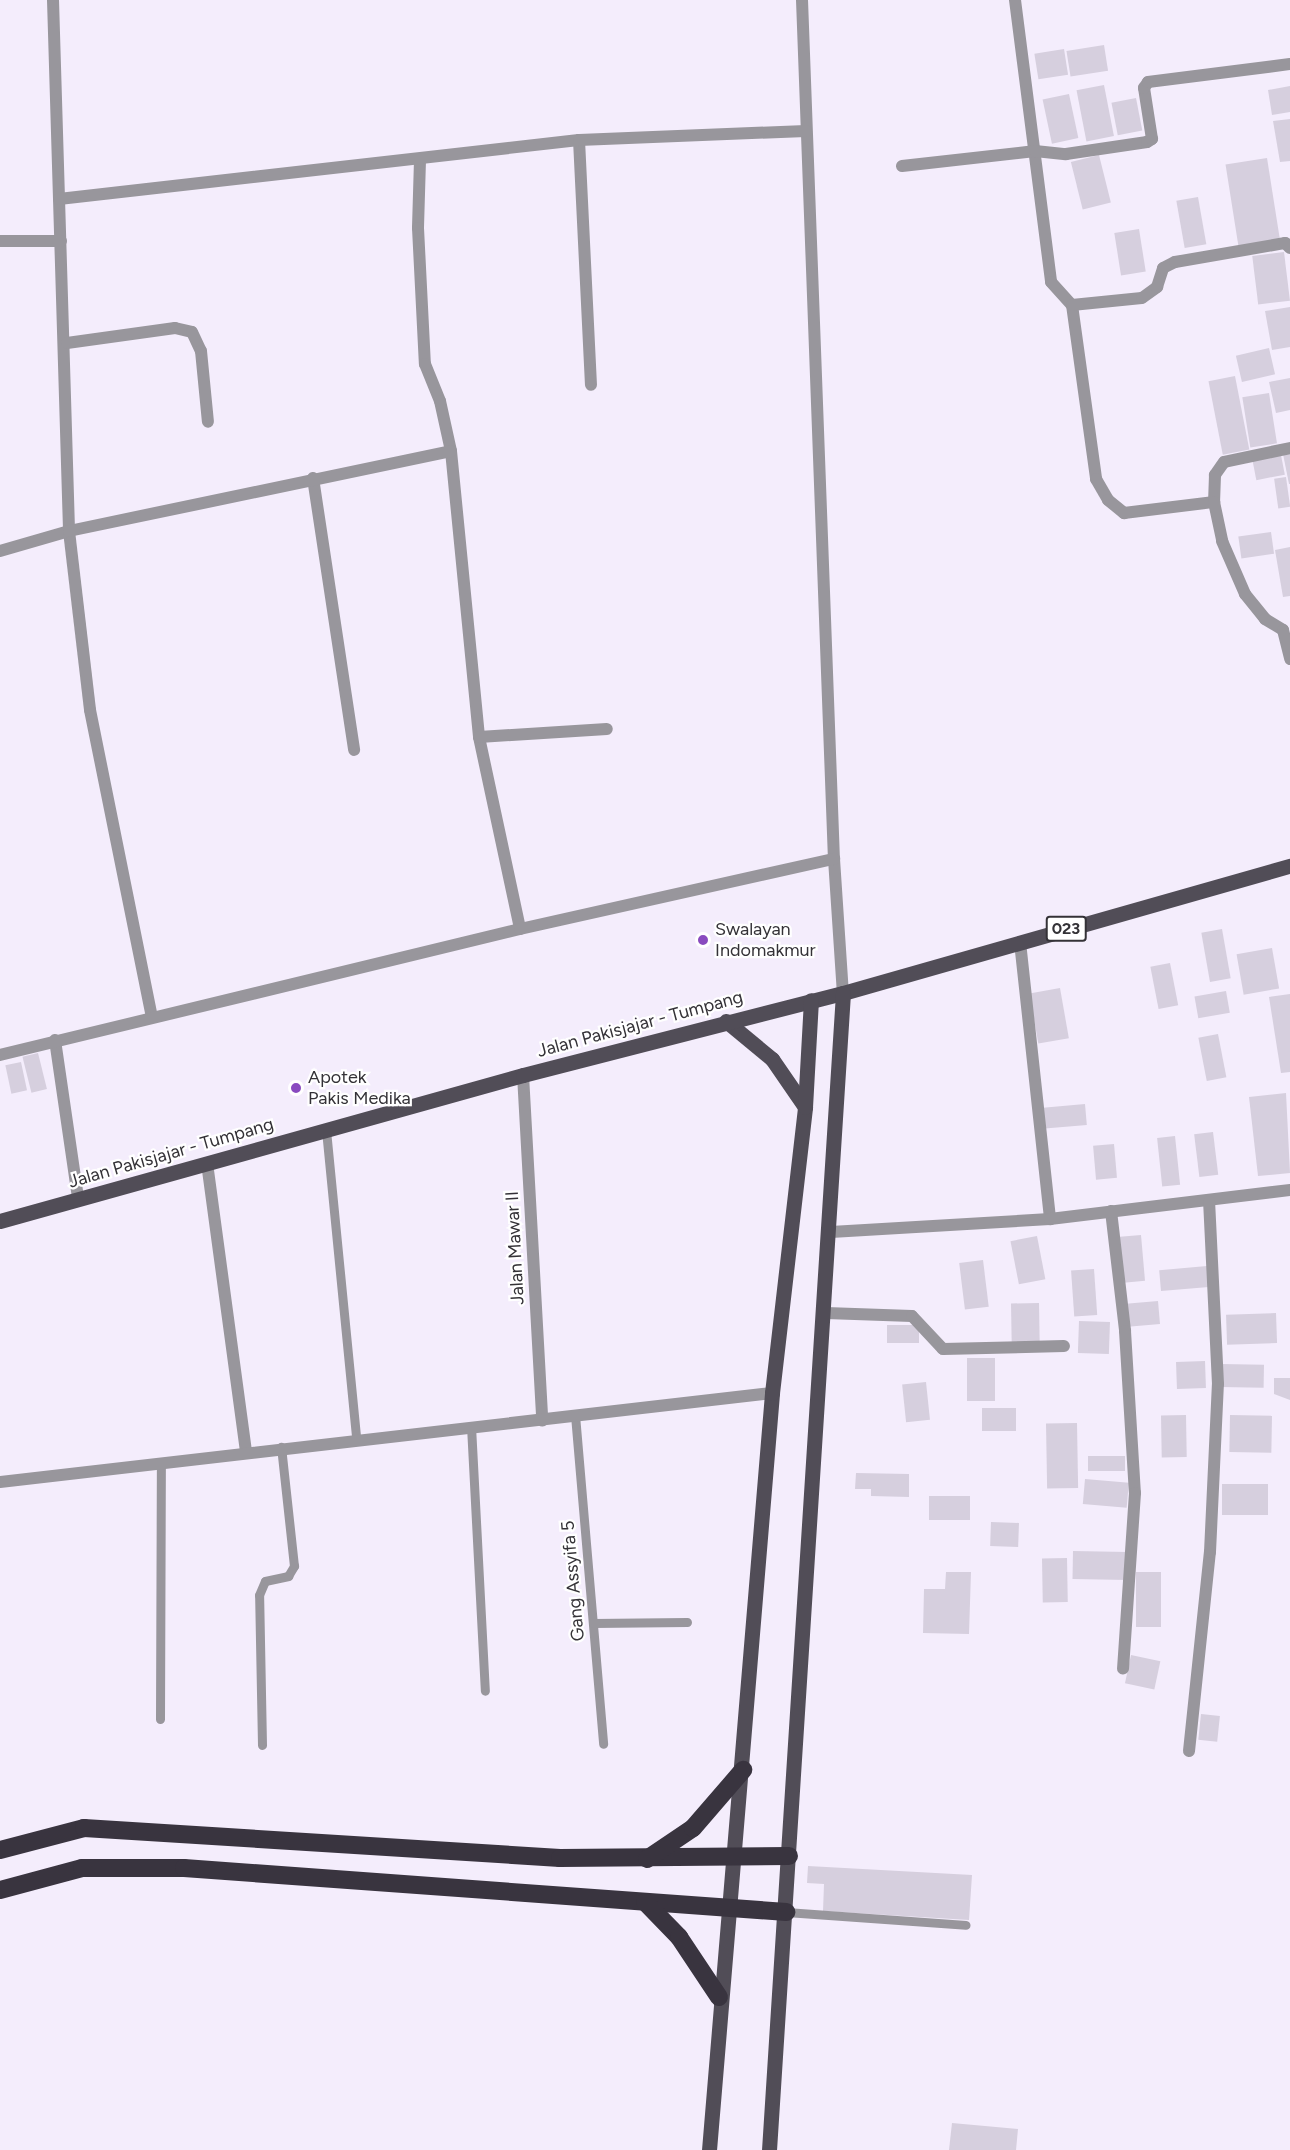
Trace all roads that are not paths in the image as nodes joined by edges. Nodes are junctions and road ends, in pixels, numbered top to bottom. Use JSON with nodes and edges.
{"nodes":[{"id":1,"x":53,"y":0,"type":"edge"},
{"id":2,"x":802,"y":0,"type":"edge"},
{"id":3,"x":1015,"y":0,"type":"edge"},
{"id":4,"x":1290,"y":64,"type":"edge"},
{"id":5,"x":806,"y":131,"type":"junction"},
{"id":6,"x":579,"y":140,"type":"junction"},
{"id":7,"x":1035,"y":151,"type":"junction"},
{"id":8,"x":420,"y":160,"type":"junction"},
{"id":9,"x":902,"y":166,"type":"dead end"},
{"id":10,"x":59,"y":199,"type":"junction"},
{"id":11,"x":0,"y":241,"type":"edge"},
{"id":12,"x":61,"y":241,"type":"junction"},
{"id":13,"x":1290,"y":248,"type":"edge"},
{"id":14,"x":1072,"y":305,"type":"junction"},
{"id":15,"x":67,"y":343,"type":"junction"},
{"id":16,"x":591,"y":385,"type":"dead end"},
{"id":17,"x":208,"y":422,"type":"dead end"},
{"id":18,"x":1290,"y":448,"type":"edge"},
{"id":19,"x":451,"y":451,"type":"junction"},
{"id":20,"x":313,"y":478,"type":"junction"},
{"id":21,"x":1214,"y":502,"type":"junction"},
{"id":22,"x":69,"y":531,"type":"junction"},
{"id":23,"x":0,"y":551,"type":"edge"},
{"id":24,"x":1286,"y":629,"type":"edge"},
{"id":25,"x":1290,"y":659,"type":"edge"},
{"id":26,"x":607,"y":729,"type":"dead end"},
{"id":27,"x":479,"y":737,"type":"junction"},
{"id":28,"x":354,"y":750,"type":"dead end"},
{"id":29,"x":834,"y":859,"type":"junction"},
{"id":30,"x":1290,"y":866,"type":"edge"},
{"id":31,"x":520,"y":929,"type":"junction"},
{"id":32,"x":1020,"y":942,"type":"junction"},
{"id":33,"x":843,"y":993,"type":"junction"},
{"id":34,"x":811,"y":1000,"type":"junction"},
{"id":35,"x":152,"y":1017,"type":"junction"},
{"id":36,"x":726,"y":1021,"type":"junction"},
{"id":37,"x":55,"y":1040,"type":"junction"},
{"id":38,"x":0,"y":1055,"type":"edge"},
{"id":39,"x":524,"y":1075,"type":"junction"},
{"id":40,"x":805,"y":1107,"type":"junction"},
{"id":41,"x":326,"y":1130,"type":"junction"},
{"id":42,"x":207,"y":1163,"type":"junction"},
{"id":43,"x":1290,"y":1190,"type":"edge"},
{"id":44,"x":78,"y":1198,"type":"junction"},
{"id":45,"x":1209,"y":1202,"type":"junction"},
{"id":46,"x":1111,"y":1211,"type":"junction"},
{"id":47,"x":1050,"y":1219,"type":"junction"},
{"id":48,"x":0,"y":1221,"type":"edge"},
{"id":49,"x":831,"y":1232,"type":"junction"},
{"id":50,"x":826,"y":1313,"type":"junction"},
{"id":51,"x":1064,"y":1346,"type":"dead end"},
{"id":52,"x":772,"y":1393,"type":"junction"},
{"id":53,"x":575,"y":1415,"type":"junction"},
{"id":54,"x":542,"y":1420,"type":"junction"},
{"id":55,"x":471,"y":1426,"type":"junction"},
{"id":56,"x":356,"y":1438,"type":"junction"},
{"id":57,"x":281,"y":1447,"type":"junction"},
{"id":58,"x":246,"y":1450,"type":"junction"},
{"id":59,"x":161,"y":1462,"type":"junction"},
{"id":60,"x":0,"y":1482,"type":"edge"},
{"id":61,"x":687,"y":1622,"type":"dead end"},
{"id":62,"x":593,"y":1623,"type":"junction"},
{"id":63,"x":1123,"y":1670,"type":"dead end"},
{"id":64,"x":485,"y":1691,"type":"dead end"},
{"id":65,"x":160,"y":1719,"type":"dead end"},
{"id":66,"x":603,"y":1744,"type":"dead end"},
{"id":67,"x":262,"y":1745,"type":"dead end"},
{"id":68,"x":1190,"y":1751,"type":"dead end"},
{"id":69,"x":743,"y":1770,"type":"junction"},
{"id":70,"x":0,"y":1850,"type":"edge"},
{"id":71,"x":737,"y":1856,"type":"junction"},
{"id":72,"x":789,"y":1856,"type":"junction"},
{"id":73,"x":646,"y":1859,"type":"junction"},
{"id":74,"x":0,"y":1890,"type":"edge"},
{"id":75,"x":645,"y":1902,"type":"junction"},
{"id":76,"x":730,"y":1908,"type":"junction"},
{"id":77,"x":786,"y":1912,"type":"junction"},
{"id":78,"x":966,"y":1925,"type":"dead end"},
{"id":79,"x":719,"y":1997,"type":"junction"},
{"id":80,"x":709,"y":2150,"type":"edge"},
{"id":81,"x":769,"y":2150,"type":"edge"}],
"edges":[{"from":1,"to":10,"type":"street"},
{"from":2,"to":5,"type":"street"},
{"from":3,"to":7,"type":"street"},
{"from":4,"to":7,"type":"street"},
{"from":5,"to":6,"type":"street"},
{"from":5,"to":29,"type":"street"},
{"from":6,"to":8,"type":"street"},
{"from":6,"to":16,"type":"street"},
{"from":7,"to":9,"type":"street"},
{"from":7,"to":14,"type":"street"},
{"from":8,"to":10,"type":"street"},
{"from":8,"to":19,"type":"street"},
{"from":10,"to":12,"type":"street"},
{"from":11,"to":12,"type":"street"},
{"from":12,"to":15,"type":"street"},
{"from":13,"to":14,"type":"street"},
{"from":14,"to":21,"type":"street"},
{"from":15,"to":17,"type":"street"},
{"from":15,"to":22,"type":"street"},
{"from":18,"to":21,"type":"street"},
{"from":19,"to":20,"type":"street"},
{"from":19,"to":27,"type":"street"},
{"from":20,"to":22,"type":"street"},
{"from":20,"to":28,"type":"street"},
{"from":21,"to":24,"type":"street"},
{"from":22,"to":23,"type":"street"},
{"from":22,"to":35,"type":"street"},
{"from":24,"to":25,"type":"street"},
{"from":26,"to":27,"type":"street"},
{"from":27,"to":31,"type":"street"},
{"from":29,"to":31,"type":"street"},
{"from":29,"to":33,"type":"street"},
{"from":30,"to":32,"type":"main road","name":"Jalan Pakisjajar - Tumpang","number":"023"},
{"from":31,"to":35,"type":"street"},
{"from":32,"to":33,"type":"main road","name":"Jalan Pakisjajar - Tumpang","number":"023"},
{"from":32,"to":47,"type":"street"},
{"from":33,"to":34,"type":"main road","name":"Jalan Pakisjajar - Tumpang","number":"023"},
{"from":33,"to":49,"type":"main road"},
{"from":34,"to":36,"type":"main road","name":"Jalan Pakisjajar - Tumpang","number":"023"},
{"from":34,"to":40,"type":"main road"},
{"from":35,"to":37,"type":"street"},
{"from":36,"to":39,"type":"main road","name":"Jalan Pakisjajar - Tumpang","number":"023"},
{"from":36,"to":40,"type":"main road"},
{"from":37,"to":38,"type":"street"},
{"from":37,"to":44,"type":"street"},
{"from":39,"to":41,"type":"main road","name":"Jalan Pakisjajar - Tumpang","number":"023"},
{"from":39,"to":54,"type":"street","name":"Jalan Mawar II"},
{"from":40,"to":52,"type":"main road"},
{"from":41,"to":42,"type":"main road","name":"Jalan Pakisjajar - Tumpang","number":"023"},
{"from":41,"to":56,"type":"lane"},
{"from":42,"to":44,"type":"main road","name":"Jalan Pakisjajar - Tumpang","number":"023"},
{"from":42,"to":58,"type":"street"},
{"from":43,"to":45,"type":"street"},
{"from":44,"to":48,"type":"main road","name":"Jalan Pakisjajar - Tumpang","number":"023"},
{"from":45,"to":46,"type":"street"},
{"from":45,"to":68,"type":"street"},
{"from":46,"to":47,"type":"street"},
{"from":46,"to":63,"type":"street"},
{"from":47,"to":49,"type":"street"},
{"from":49,"to":50,"type":"main road"},
{"from":50,"to":51,"type":"street"},
{"from":50,"to":72,"type":"main road"},
{"from":52,"to":53,"type":"street"},
{"from":52,"to":69,"type":"main road"},
{"from":53,"to":54,"type":"street"},
{"from":53,"to":62,"type":"lane","name":"Gang Assyifa 5"},
{"from":54,"to":55,"type":"street"},
{"from":55,"to":56,"type":"street"},
{"from":55,"to":64,"type":"lane"},
{"from":56,"to":57,"type":"street"},
{"from":57,"to":58,"type":"street"},
{"from":57,"to":67,"type":"lane"},
{"from":58,"to":59,"type":"street"},
{"from":59,"to":60,"type":"street"},
{"from":59,"to":65,"type":"lane"},
{"from":61,"to":62,"type":"lane"},
{"from":62,"to":66,"type":"lane","name":"Gang Assyifa 5"},
{"from":69,"to":71,"type":"main road"},
{"from":69,"to":73,"type":"highway"},
{"from":70,"to":73,"type":"highway"},
{"from":71,"to":72,"type":"highway"},
{"from":71,"to":73,"type":"highway"},
{"from":71,"to":76,"type":"main road"},
{"from":72,"to":77,"type":"main road"},
{"from":74,"to":75,"type":"highway"},
{"from":75,"to":76,"type":"highway"},
{"from":75,"to":79,"type":"highway"},
{"from":76,"to":77,"type":"highway"},
{"from":76,"to":79,"type":"main road"},
{"from":77,"to":78,"type":"lane"},
{"from":77,"to":81,"type":"main road"},
{"from":79,"to":80,"type":"main road"}]}
